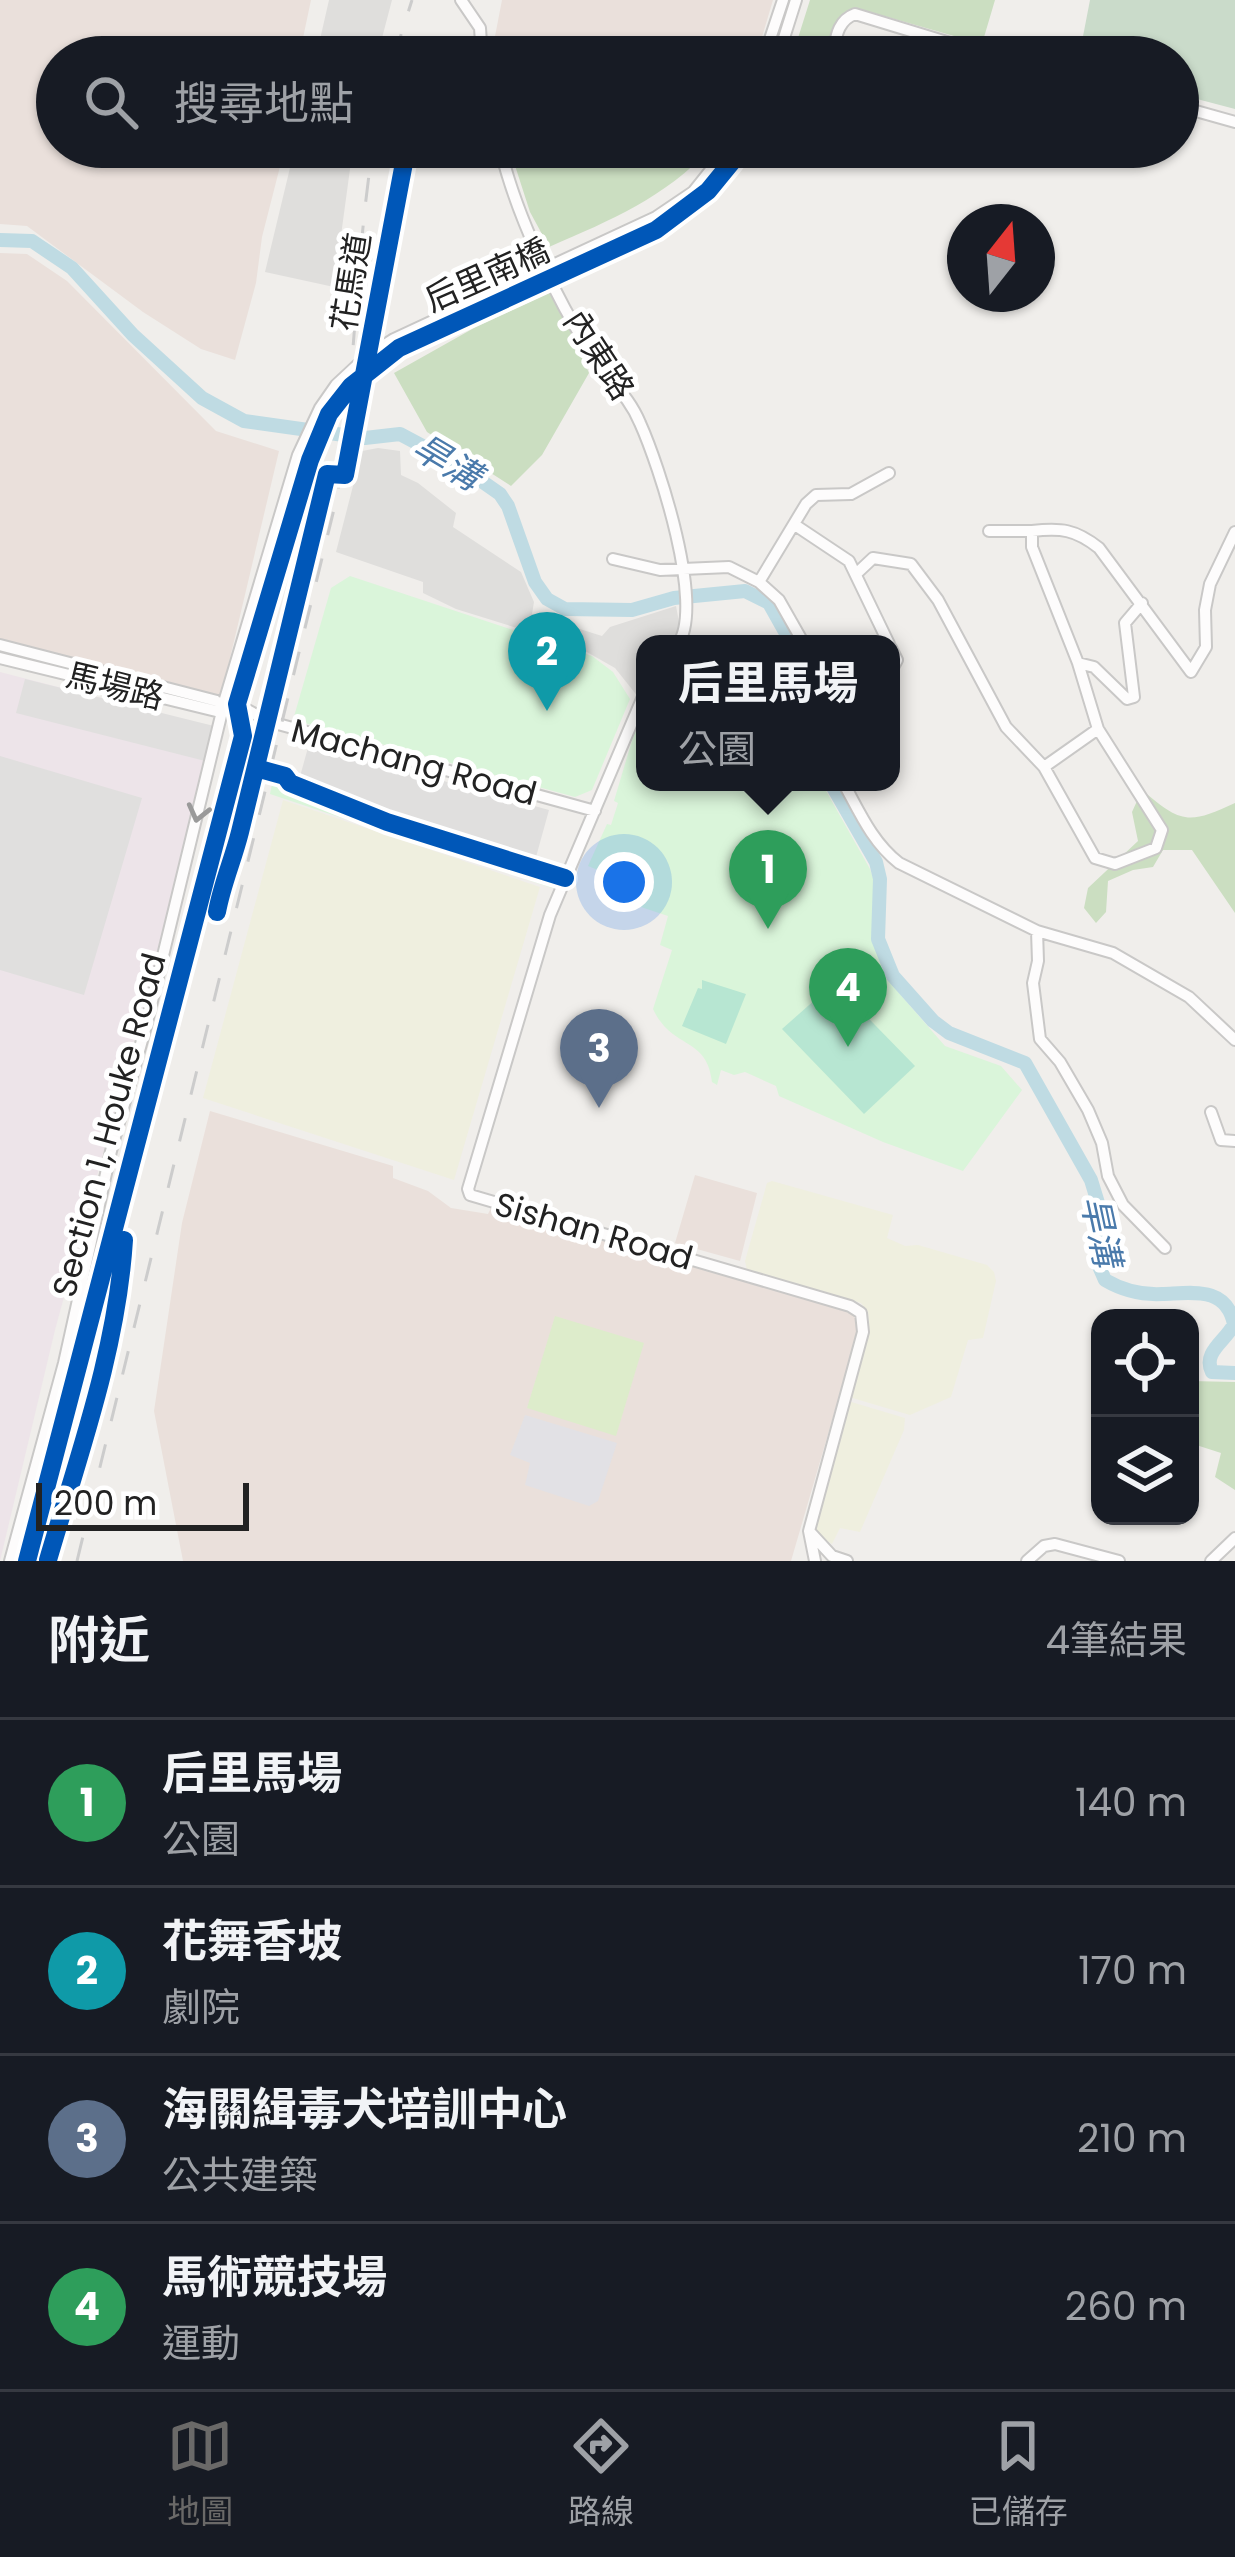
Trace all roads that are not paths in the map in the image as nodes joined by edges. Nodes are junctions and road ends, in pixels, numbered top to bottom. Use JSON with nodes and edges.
{"nodes":[{"id":1,"x":460,"y":0,"type":"edge"},
{"id":2,"x":782,"y":0,"type":"edge"},
{"id":3,"x":796,"y":0,"type":"edge"},
{"id":4,"x":481,"y":36,"type":"edge"},
{"id":5,"x":771,"y":36,"type":"edge"},
{"id":6,"x":785,"y":36,"type":"edge"},
{"id":7,"x":837,"y":36,"type":"edge"},
{"id":8,"x":927,"y":36,"type":"edge"},
{"id":9,"x":1199,"y":112,"type":"edge"},
{"id":10,"x":1235,"y":122,"type":"edge"},
{"id":11,"x":505,"y":168,"type":"edge"},
{"id":12,"x":712,"y":168,"type":"edge"},
{"id":13,"x":725,"y":168,"type":"edge"},
{"id":14,"x":889,"y":473,"type":"dead end"},
{"id":15,"x":795,"y":525,"type":"junction"},
{"id":16,"x":989,"y":531,"type":"dead end"},
{"id":17,"x":1032,"y":532,"type":"junction"},
{"id":18,"x":1235,"y":532,"type":"edge"},
{"id":19,"x":613,"y":559,"type":"dead end"},
{"id":20,"x":681,"y":568,"type":"junction"},
{"id":21,"x":856,"y":574,"type":"junction"},
{"id":22,"x":759,"y":582,"type":"junction"},
{"id":23,"x":1142,"y":604,"type":"junction"},
{"id":24,"x":683,"y":635,"type":"edge"},
{"id":25,"x":799,"y":635,"type":"edge"},
{"id":26,"x":885,"y":635,"type":"edge"},
{"id":27,"x":0,"y":645,"type":"edge"},
{"id":28,"x":0,"y":658,"type":"edge"},
{"id":29,"x":1078,"y":663,"type":"junction"},
{"id":30,"x":231,"y":701,"type":"junction"},
{"id":31,"x":636,"y":713,"type":"edge"},
{"id":32,"x":1098,"y":728,"type":"junction"},
{"id":33,"x":243,"y":736,"type":"junction"},
{"id":34,"x":262,"y":740,"type":"dead end"},
{"id":35,"x":1044,"y":766,"type":"junction"},
{"id":36,"x":848,"y":791,"type":"edge"},
{"id":37,"x":595,"y":811,"type":"junction"},
{"id":38,"x":1036,"y":931,"type":"junction"},
{"id":39,"x":1235,"y":1040,"type":"edge"},
{"id":40,"x":1211,"y":1112,"type":"dead end"},
{"id":41,"x":1235,"y":1141,"type":"edge"},
{"id":42,"x":1165,"y":1248,"type":"dead end"},
{"id":43,"x":809,"y":1531,"type":"junction"},
{"id":44,"x":1235,"y":1538,"type":"edge"},
{"id":45,"x":10,"y":1561,"type":"edge"},
{"id":46,"x":27,"y":1561,"type":"edge"},
{"id":47,"x":815,"y":1561,"type":"edge"},
{"id":48,"x":847,"y":1561,"type":"edge"},
{"id":49,"x":1027,"y":1561,"type":"edge"},
{"id":50,"x":1120,"y":1561,"type":"edge"},
{"id":51,"x":1211,"y":1561,"type":"edge"}],
"edges":[{"from":1,"to":4,"type":"street"},
{"from":2,"to":5,"type":"street"},
{"from":3,"to":6,"type":"street"},
{"from":7,"to":8,"type":"street"},
{"from":9,"to":10,"type":"street"},
{"from":11,"to":20,"type":"street","name":"內東路"},
{"from":12,"to":30,"type":"street","name":"后里南橋","bridge":true},
{"from":13,"to":30,"type":"street","name":"后里南橋","bridge":true},
{"from":14,"to":15,"type":"street"},
{"from":15,"to":21,"type":"street"},
{"from":15,"to":22,"type":"street"},
{"from":16,"to":17,"type":"street"},
{"from":17,"to":23,"type":"street"},
{"from":17,"to":29,"type":"street"},
{"from":18,"to":23,"type":"street"},
{"from":19,"to":20,"type":"street"},
{"from":20,"to":22,"type":"street"},
{"from":20,"to":24,"type":"street","name":"內東路"},
{"from":21,"to":26,"type":"street"},
{"from":21,"to":35,"type":"street"},
{"from":22,"to":25,"type":"street"},
{"from":23,"to":29,"type":"street"},
{"from":27,"to":30,"type":"street","name":"馬場路"},
{"from":28,"to":30,"type":"street","name":"馬場路"},
{"from":29,"to":32,"type":"street"},
{"from":30,"to":33,"type":"street","name":"Section 1, Houke Road"},
{"from":30,"to":37,"type":"street","name":"Machang Road"},
{"from":30,"to":45,"type":"street","name":"Section 1, Houke Road","one_way":true},
{"from":31,"to":37,"type":"street"},
{"from":32,"to":35,"type":"street"},
{"from":32,"to":35,"type":"street"},
{"from":33,"to":34,"type":"street"},
{"from":33,"to":46,"type":"street","name":"Section 1, Houke Road"},
{"from":36,"to":38,"type":"street"},
{"from":37,"to":43,"type":"street","name":"Sishan Road"},
{"from":38,"to":39,"type":"street"},
{"from":38,"to":42,"type":"street"},
{"from":40,"to":41,"type":"street"},
{"from":43,"to":47,"type":"street","name":"Sishan Road"},
{"from":43,"to":48,"type":"street"},
{"from":44,"to":51,"type":"street"},
{"from":49,"to":50,"type":"street"}]}
